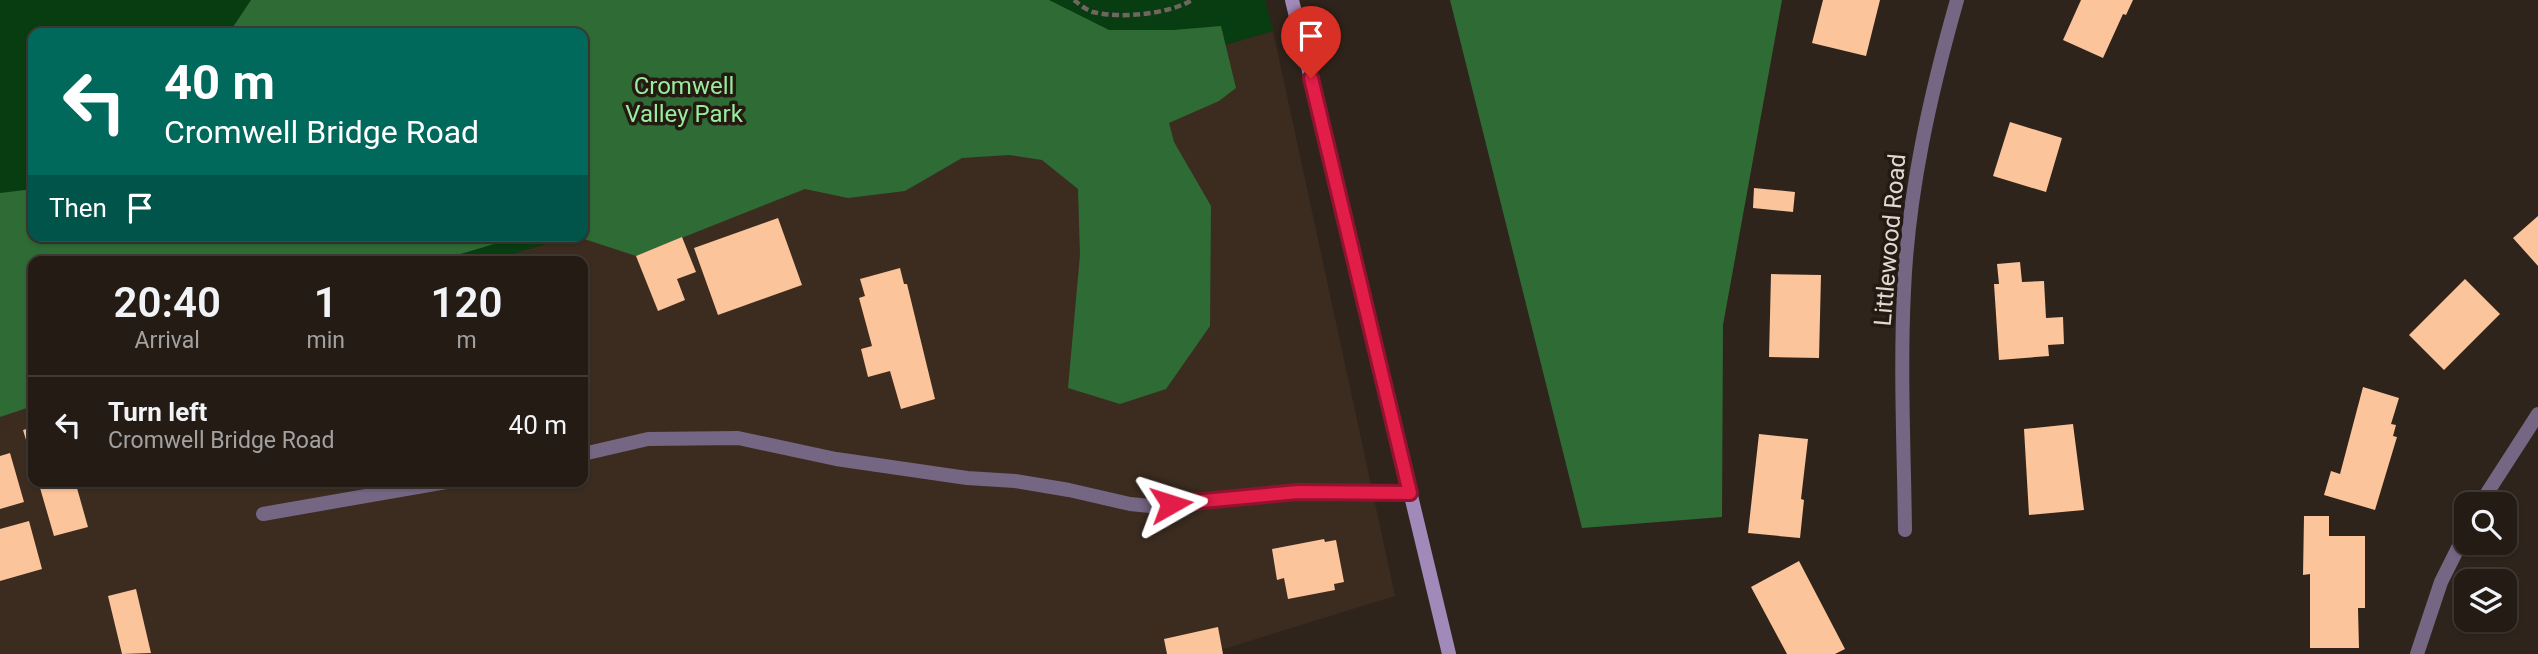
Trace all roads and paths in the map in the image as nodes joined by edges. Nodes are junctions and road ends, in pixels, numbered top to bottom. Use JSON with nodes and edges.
{"nodes":[{"id":1,"x":1074,"y":0,"type":"edge"},
{"id":2,"x":1192,"y":0,"type":"edge"},
{"id":3,"x":1292,"y":0,"type":"edge"},
{"id":4,"x":1958,"y":0,"type":"edge"},
{"id":5,"x":2538,"y":414,"type":"edge"},
{"id":6,"x":588,"y":453,"type":"edge"},
{"id":7,"x":418,"y":487,"type":"edge"},
{"id":8,"x":2488,"y":492,"type":"edge"},
{"id":9,"x":1410,"y":493,"type":"junction"},
{"id":10,"x":263,"y":514,"type":"dead end"},
{"id":11,"x":1905,"y":530,"type":"dead end"},
{"id":12,"x":2454,"y":555,"type":"edge"},
{"id":13,"x":1448,"y":654,"type":"edge"},
{"id":14,"x":2417,"y":654,"type":"edge"}],
"edges":[{"from":1,"to":2,"type":"path"},
{"from":3,"to":9,"type":"main road"},
{"from":4,"to":11,"type":"street","name":"Littlewood Road"},
{"from":5,"to":8,"type":"street"},
{"from":6,"to":9,"type":"street"},
{"from":7,"to":10,"type":"street"},
{"from":9,"to":13,"type":"main road"},
{"from":12,"to":14,"type":"street"}]}
